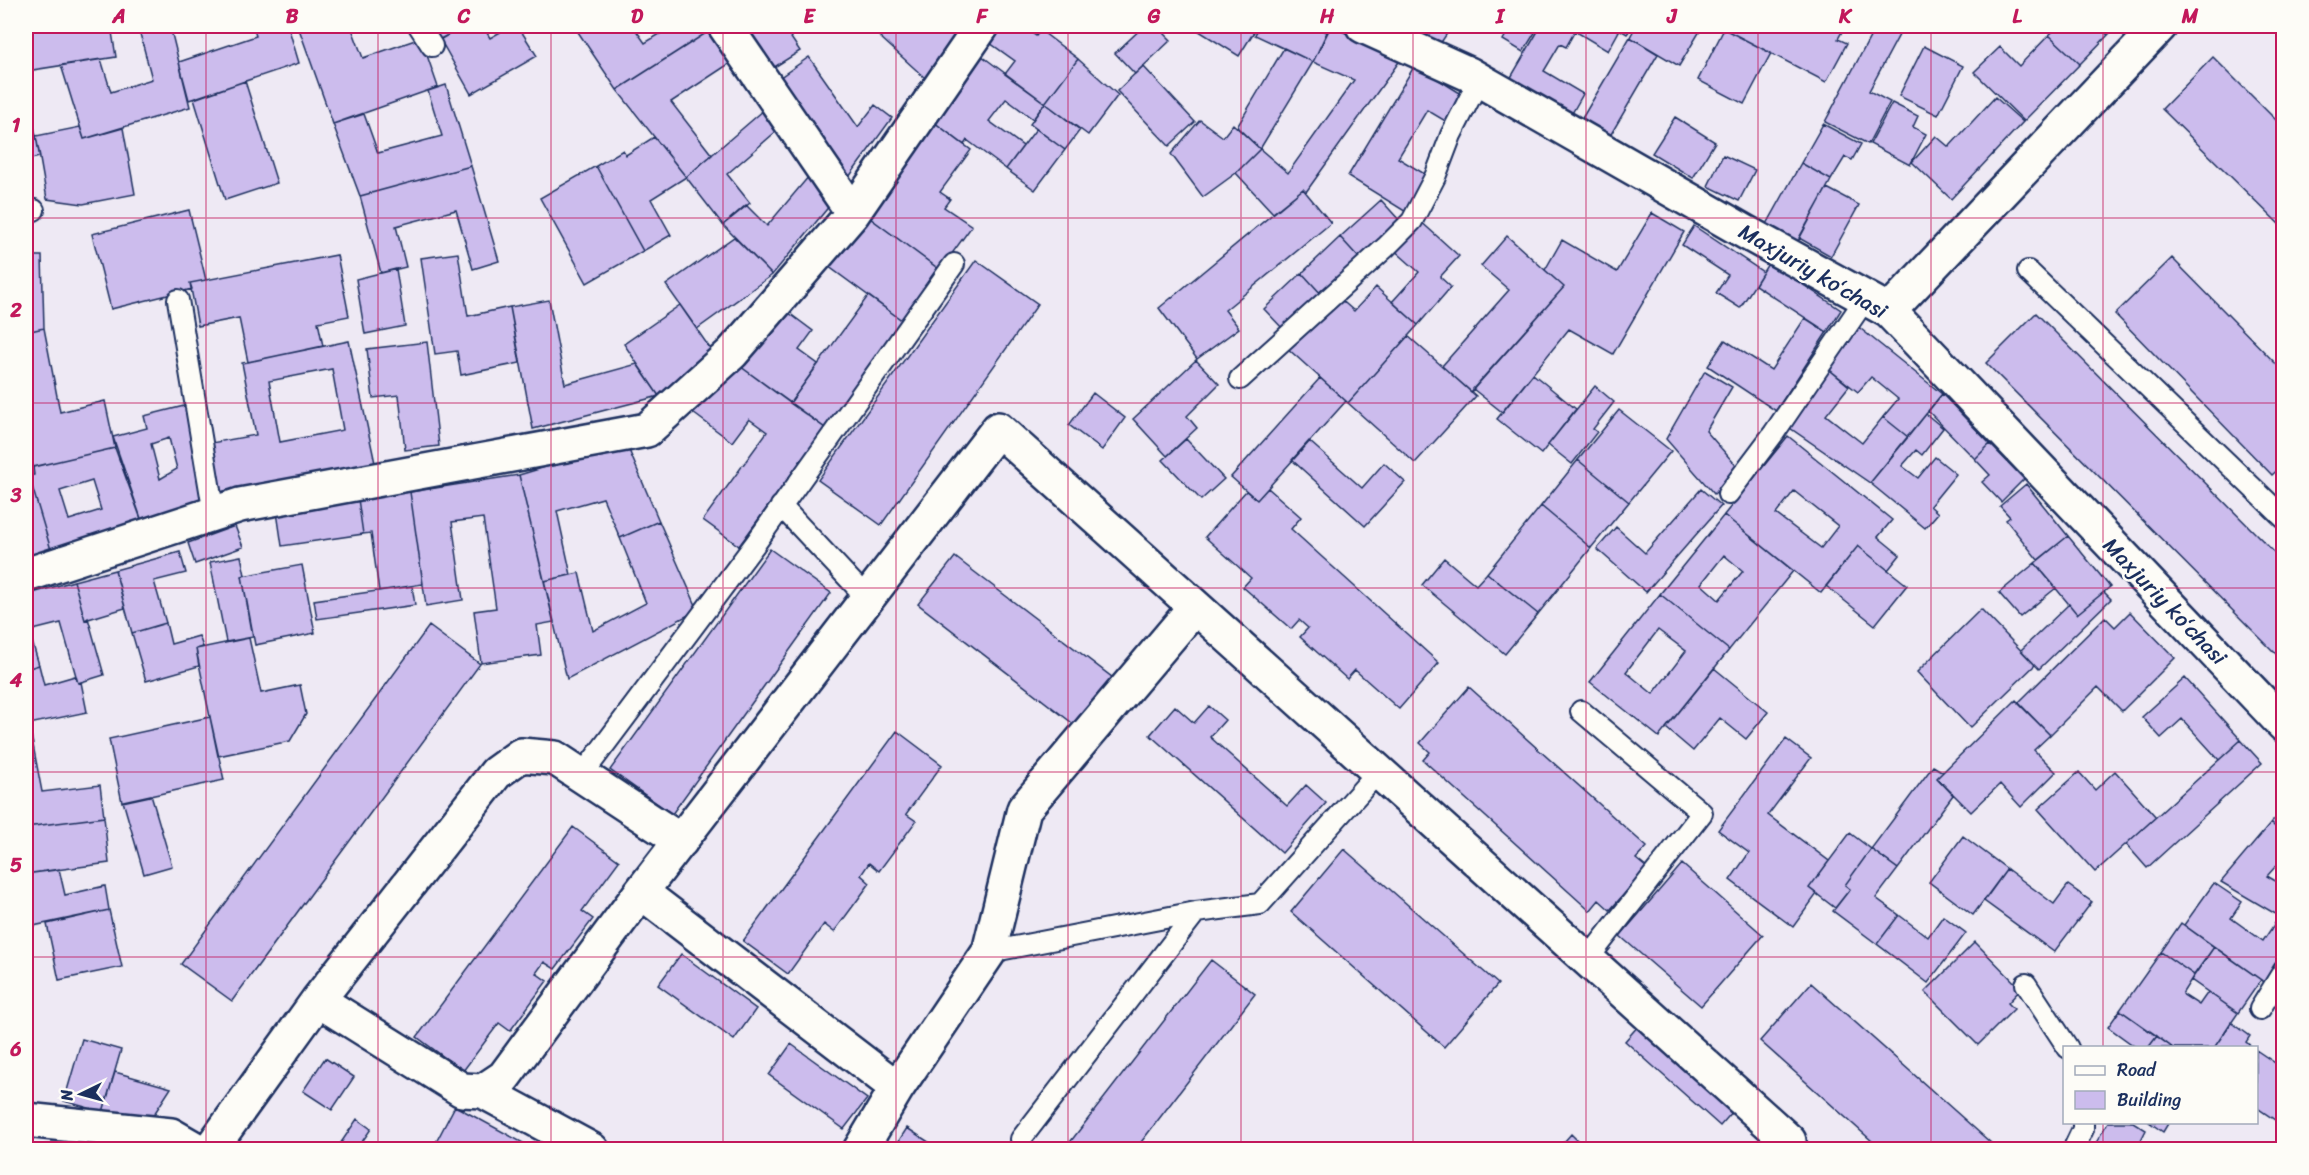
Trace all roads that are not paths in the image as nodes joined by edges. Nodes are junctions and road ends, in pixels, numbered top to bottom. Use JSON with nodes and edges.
{"nodes":[{"id":1,"x":419,"y":26,"type":"edge"},
{"id":2,"x":725,"y":26,"type":"edge"},
{"id":3,"x":982,"y":26,"type":"edge"},
{"id":4,"x":1364,"y":26,"type":"edge"},
{"id":5,"x":2160,"y":26,"type":"edge"},
{"id":6,"x":432,"y":46,"type":"dead end"},
{"id":7,"x":1479,"y":80,"type":"junction"},
{"id":8,"x":853,"y":213,"type":"junction"},
{"id":9,"x":954,"y":264,"type":"dead end"},
{"id":10,"x":2028,"y":271,"type":"dead end"},
{"id":11,"x":178,"y":300,"type":"dead end"},
{"id":12,"x":1877,"y":305,"type":"junction"},
{"id":13,"x":1240,"y":379,"type":"dead end"},
{"id":14,"x":1728,"y":494,"type":"dead end"},
{"id":15,"x":780,"y":506,"type":"junction"},
{"id":16,"x":214,"y":514,"type":"junction"},
{"id":17,"x":2283,"y":518,"type":"edge"},
{"id":18,"x":26,"y":575,"type":"edge"},
{"id":19,"x":868,"y":599,"type":"junction"},
{"id":20,"x":1195,"y":607,"type":"junction"},
{"id":21,"x":1581,"y":711,"type":"dead end"},
{"id":22,"x":2283,"y":725,"type":"edge"},
{"id":23,"x":1378,"y":772,"type":"junction"},
{"id":24,"x":582,"y":775,"type":"junction"},
{"id":25,"x":681,"y":841,"type":"junction"},
{"id":26,"x":641,"y":892,"type":"junction"},
{"id":27,"x":1196,"y":912,"type":"junction"},
{"id":28,"x":988,"y":952,"type":"junction"},
{"id":29,"x":1587,"y":960,"type":"junction"},
{"id":30,"x":2283,"y":970,"type":"edge"},
{"id":31,"x":2026,"y":984,"type":"dead end"},
{"id":32,"x":318,"y":1000,"type":"junction"},
{"id":33,"x":2260,"y":1009,"type":"dead end"},
{"id":34,"x":2067,"y":1046,"type":"edge"},
{"id":35,"x":897,"y":1088,"type":"junction"},
{"id":36,"x":483,"y":1091,"type":"junction"},
{"id":37,"x":26,"y":1120,"type":"edge"},
{"id":38,"x":2083,"y":1124,"type":"edge"},
{"id":39,"x":1021,"y":1139,"type":"dead end"},
{"id":40,"x":1789,"y":1147,"type":"edge"},
{"id":41,"x":197,"y":1149,"type":"edge"},
{"id":42,"x":210,"y":1149,"type":"edge"},
{"id":43,"x":592,"y":1149,"type":"edge"},
{"id":44,"x":860,"y":1149,"type":"edge"},
{"id":45,"x":2073,"y":1149,"type":"edge"}],
"edges":[{"from":1,"to":6,"type":"lane"},
{"from":2,"to":8,"type":"street"},
{"from":3,"to":8,"type":"street"},
{"from":4,"to":7,"type":"street","name":"Maxjuriy koʻchasi"},
{"from":5,"to":12,"type":"street"},
{"from":7,"to":12,"type":"street","name":"Maxjuriy koʻchasi"},
{"from":7,"to":13,"type":"lane"},
{"from":8,"to":16,"type":"street"},
{"from":9,"to":15,"type":"lane"},
{"from":10,"to":17,"type":"lane"},
{"from":11,"to":16,"type":"lane"},
{"from":12,"to":14,"type":"lane"},
{"from":12,"to":22,"type":"street","name":"Maxjuriy koʻchasi"},
{"from":15,"to":19,"type":"lane"},
{"from":15,"to":24,"type":"lane"},
{"from":16,"to":18,"type":"street"},
{"from":19,"to":20,"type":"street"},
{"from":19,"to":25,"type":"street"},
{"from":20,"to":23,"type":"street"},
{"from":20,"to":28,"type":"street"},
{"from":21,"to":29,"type":"lane"},
{"from":23,"to":27,"type":"lane"},
{"from":23,"to":29,"type":"street"},
{"from":24,"to":25,"type":"street"},
{"from":24,"to":32,"type":"street"},
{"from":25,"to":26,"type":"street"},
{"from":26,"to":35,"type":"street"},
{"from":26,"to":36,"type":"street"},
{"from":27,"to":28,"type":"lane"},
{"from":27,"to":39,"type":"lane"},
{"from":28,"to":35,"type":"street"},
{"from":29,"to":40,"type":"street"},
{"from":30,"to":33,"type":"lane"},
{"from":31,"to":34,"type":"lane"},
{"from":32,"to":36,"type":"street"},
{"from":32,"to":42,"type":"street"},
{"from":35,"to":44,"type":"street"},
{"from":36,"to":43,"type":"street"},
{"from":37,"to":41,"type":"street"},
{"from":38,"to":45,"type":"lane"}]}
